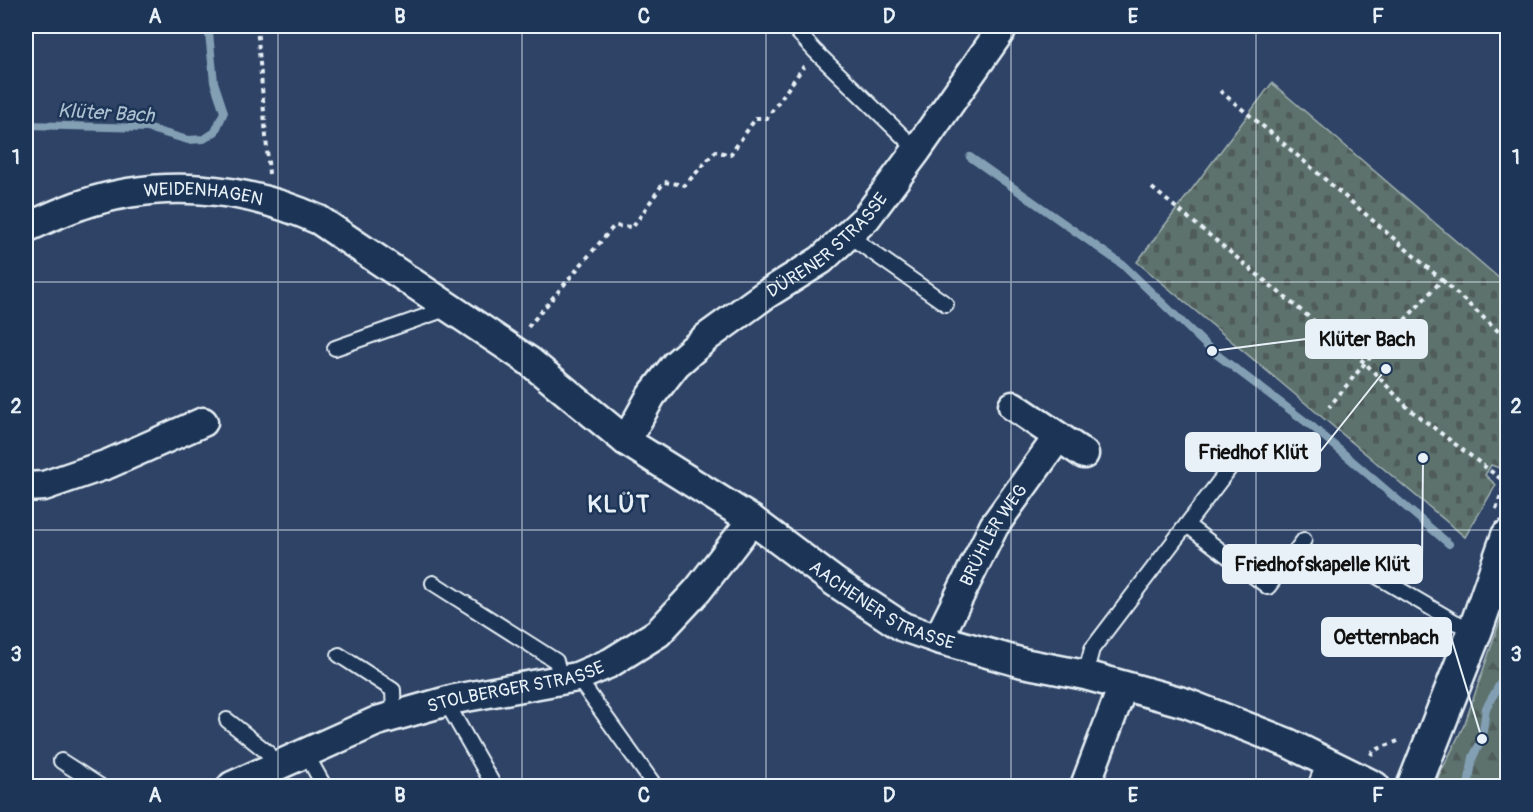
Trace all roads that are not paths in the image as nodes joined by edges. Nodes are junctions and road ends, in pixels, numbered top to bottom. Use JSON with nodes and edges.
{"nodes":[{"id":1,"x":792,"y":26,"type":"edge"},
{"id":2,"x":1004,"y":26,"type":"edge"},
{"id":3,"x":917,"y":150,"type":"junction"},
{"id":4,"x":26,"y":228,"type":"edge"},
{"id":5,"x":848,"y":235,"type":"junction"},
{"id":6,"x":373,"y":256,"type":"joint"},
{"id":7,"x":946,"y":304,"type":"dead end"},
{"id":8,"x":448,"y":308,"type":"junction"},
{"id":9,"x":335,"y":348,"type":"dead end"},
{"id":10,"x":1013,"y":406,"type":"dead end"},
{"id":11,"x":202,"y":422,"type":"dead end"},
{"id":12,"x":1058,"y":437,"type":"junction"},
{"id":13,"x":626,"y":441,"type":"junction"},
{"id":14,"x":1084,"y":454,"type":"dead end"},
{"id":15,"x":1238,"y":457,"type":"dead end"},
{"id":16,"x":26,"y":487,"type":"edge"},
{"id":17,"x":752,"y":520,"type":"junction"},
{"id":18,"x":1186,"y":525,"type":"junction"},
{"id":19,"x":1508,"y":537,"type":"edge"},
{"id":20,"x":1304,"y":540,"type":"dead end"},
{"id":21,"x":1344,"y":557,"type":"dead end"},
{"id":22,"x":433,"y":583,"type":"dead end"},
{"id":23,"x":1475,"y":631,"type":"junction"},
{"id":24,"x":938,"y":639,"type":"junction"},
{"id":25,"x":339,"y":655,"type":"dead end"},
{"id":26,"x":1084,"y":675,"type":"junction"},
{"id":27,"x":569,"y":678,"type":"junction"},
{"id":28,"x":1123,"y":686,"type":"junction"},
{"id":29,"x":446,"y":702,"type":"junction"},
{"id":30,"x":394,"y":716,"type":"junction"},
{"id":31,"x":227,"y":720,"type":"dead end"},
{"id":32,"x":305,"y":752,"type":"junction"},
{"id":33,"x":61,"y":761,"type":"dead end"},
{"id":34,"x":276,"y":766,"type":"junction"},
{"id":35,"x":1320,"y":774,"type":"edge"},
{"id":36,"x":100,"y":786,"type":"edge"},
{"id":37,"x":232,"y":786,"type":"edge"},
{"id":38,"x":324,"y":786,"type":"edge"},
{"id":39,"x":494,"y":786,"type":"edge"},
{"id":40,"x":655,"y":786,"type":"edge"},
{"id":41,"x":1085,"y":786,"type":"edge"},
{"id":42,"x":1375,"y":786,"type":"edge"},
{"id":43,"x":1414,"y":786,"type":"edge"}],
"edges":[{"from":1,"to":3,"type":"lane"},
{"from":2,"to":3,"type":"street","name":"DÜRENER STRASSE"},
{"from":3,"to":5,"type":"street","name":"DÜRENER STRASSE"},
{"from":4,"to":6,"type":"street","name":"WEIDENHAGEN"},
{"from":5,"to":7,"type":"lane"},
{"from":5,"to":13,"type":"street","name":"DÜRENER STRASSE"},
{"from":6,"to":8,"type":"street","name":"AACHENER STRASSE"},
{"from":8,"to":9,"type":"lane"},
{"from":8,"to":13,"type":"street","name":"AACHENER STRASSE"},
{"from":10,"to":12,"type":"street"},
{"from":11,"to":16,"type":"street"},
{"from":12,"to":14,"type":"street"},
{"from":12,"to":24,"type":"street","name":"BRÜHLER WEG"},
{"from":13,"to":17,"type":"street","name":"AACHENER STRASSE"},
{"from":15,"to":18,"type":"lane"},
{"from":17,"to":24,"type":"street","name":"AACHENER STRASSE"},
{"from":17,"to":27,"type":"street","name":"STOLBERGER STRASSE"},
{"from":18,"to":20,"type":"lane"},
{"from":18,"to":26,"type":"lane"},
{"from":19,"to":23,"type":"main road"},
{"from":21,"to":23,"type":"lane"},
{"from":22,"to":27,"type":"lane"},
{"from":23,"to":43,"type":"main road"},
{"from":24,"to":26,"type":"street","name":"AACHENER STRASSE"},
{"from":25,"to":30,"type":"lane"},
{"from":26,"to":28,"type":"street","name":"AACHENER STRASSE"},
{"from":27,"to":29,"type":"street","name":"STOLBERGER STRASSE"},
{"from":27,"to":40,"type":"lane"},
{"from":28,"to":35,"type":"street","name":"AACHENER STRASSE"},
{"from":28,"to":41,"type":"street"},
{"from":29,"to":30,"type":"street","name":"STOLBERGER STRASSE"},
{"from":29,"to":39,"type":"lane"},
{"from":30,"to":32,"type":"street","name":"STOLBERGER STRASSE"},
{"from":31,"to":34,"type":"lane"},
{"from":32,"to":34,"type":"street","name":"STOLBERGER STRASSE"},
{"from":32,"to":38,"type":"lane"},
{"from":33,"to":36,"type":"lane"},
{"from":34,"to":37,"type":"street","name":"STOLBERGER STRASSE"},
{"from":35,"to":42,"type":"street","name":"AACHENER STRASSE"}]}
